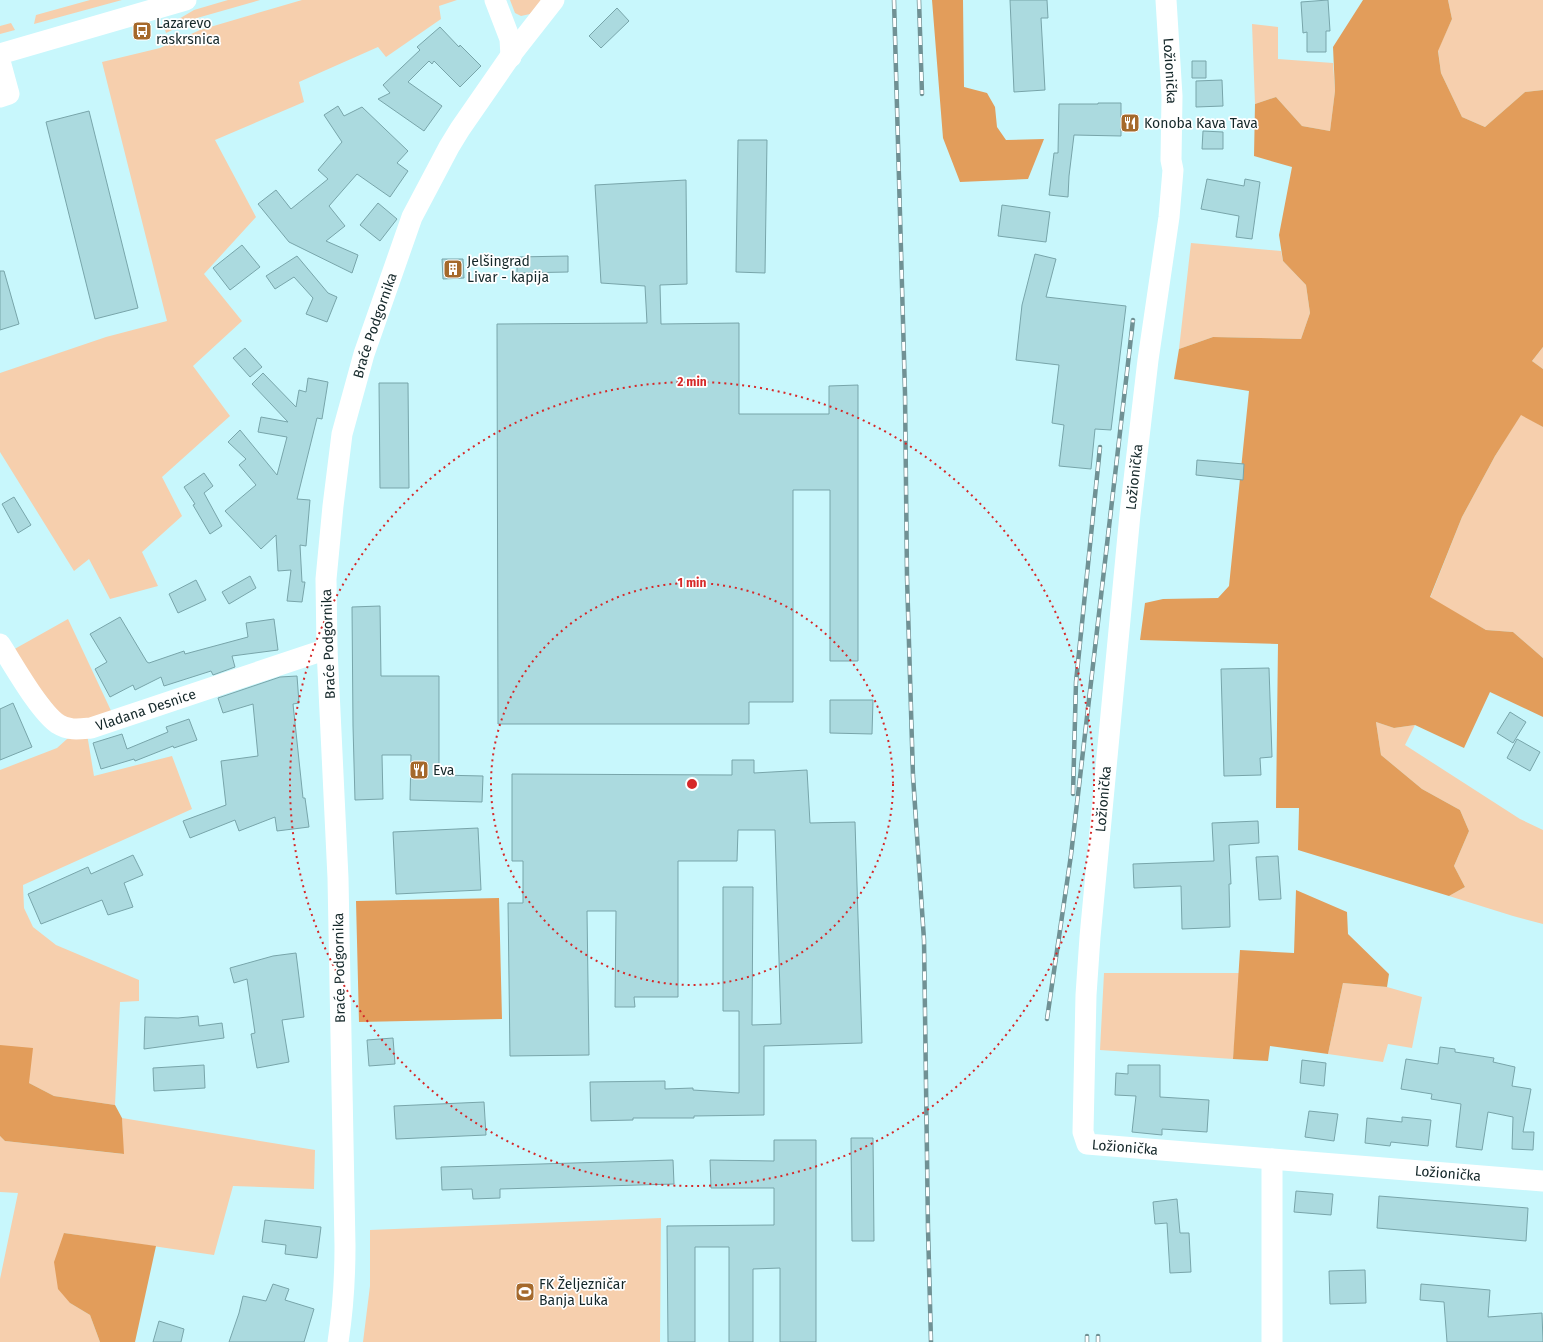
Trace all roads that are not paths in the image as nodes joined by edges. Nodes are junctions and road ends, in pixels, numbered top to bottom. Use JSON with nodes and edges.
{"nodes":[{"id":1,"x":186,"y":0,"type":"edge"},
{"id":2,"x":495,"y":0,"type":"edge"},
{"id":3,"x":554,"y":0,"type":"edge"},
{"id":4,"x":1166,"y":0,"type":"edge"},
{"id":5,"x":0,"y":54,"type":"edge"},
{"id":6,"x":510,"y":57,"type":"junction"},
{"id":7,"x":0,"y":61,"type":"edge"},
{"id":8,"x":5,"y":95,"type":"edge"},
{"id":9,"x":0,"y":644,"type":"edge"},
{"id":10,"x":327,"y":649,"type":"junction"},
{"id":11,"x":1272,"y":1159,"type":"junction"},
{"id":12,"x":1543,"y":1181,"type":"edge"},
{"id":13,"x":338,"y":1342,"type":"edge"},
{"id":14,"x":1272,"y":1342,"type":"edge"}],
"edges":[{"from":1,"to":5,"type":"street"},
{"from":2,"to":6,"type":"street"},
{"from":3,"to":6,"type":"street","name":"Braće Podgornika"},
{"from":4,"to":11,"type":"street","name":"Ložionička"},
{"from":6,"to":10,"type":"street","name":"Braće Podgornika"},
{"from":7,"to":8,"type":"street"},
{"from":9,"to":10,"type":"street","name":"Vladana Desnice"},
{"from":10,"to":13,"type":"street","name":"Braće Podgornika"},
{"from":11,"to":12,"type":"street","name":"Ložionička"},
{"from":11,"to":14,"type":"street"}]}
